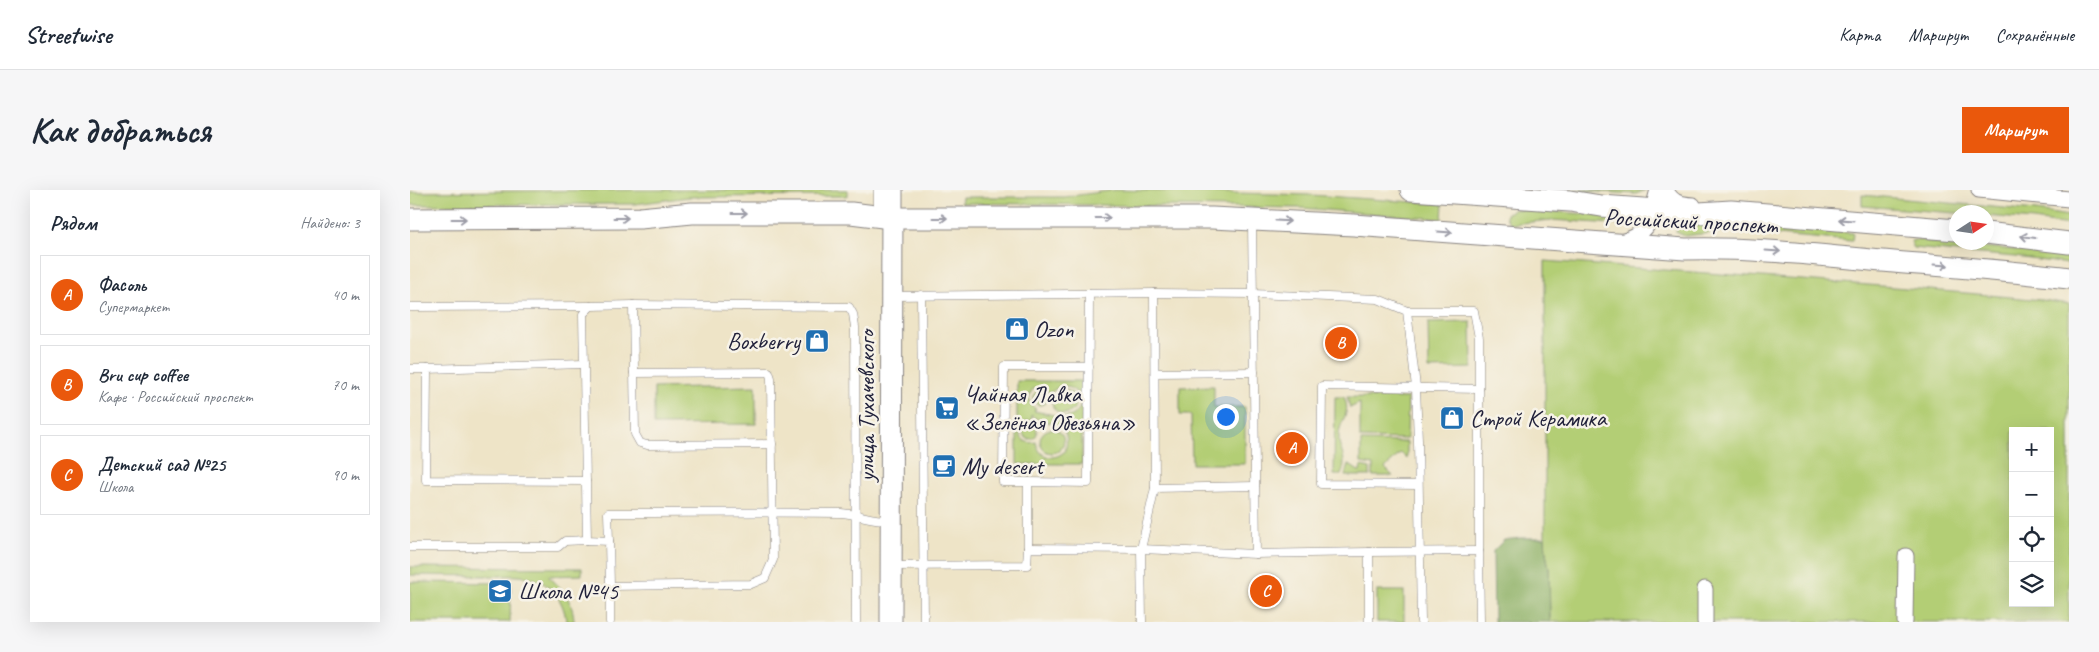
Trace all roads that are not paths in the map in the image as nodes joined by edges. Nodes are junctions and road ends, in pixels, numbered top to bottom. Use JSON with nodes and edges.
{"nodes":[{"id":1,"x":878,"y":190,"type":"edge"},
{"id":2,"x":892,"y":190,"type":"edge"},
{"id":3,"x":1411,"y":190,"type":"edge"},
{"id":4,"x":1666,"y":190,"type":"edge"},
{"id":5,"x":1979,"y":190,"type":"edge"},
{"id":6,"x":2008,"y":191,"type":"edge"},
{"id":7,"x":1489,"y":193,"type":"edge"},
{"id":8,"x":1656,"y":200,"type":"edge"},
{"id":9,"x":2069,"y":200,"type":"edge"},
{"id":10,"x":1731,"y":211,"type":"junction"},
{"id":11,"x":884,"y":217,"type":"junction"},
{"id":12,"x":410,"y":219,"type":"edge"},
{"id":13,"x":1252,"y":220,"type":"junction"},
{"id":14,"x":1949,"y":229,"type":"edge"},
{"id":15,"x":1994,"y":234,"type":"edge"},
{"id":16,"x":2069,"y":242,"type":"edge"},
{"id":17,"x":1614,"y":244,"type":"junction"},
{"id":18,"x":2069,"y":278,"type":"edge"},
{"id":19,"x":1154,"y":293,"type":"junction"},
{"id":20,"x":1089,"y":294,"type":"junction"},
{"id":21,"x":1253,"y":294,"type":"junction"},
{"id":22,"x":921,"y":295,"type":"junction"},
{"id":23,"x":892,"y":296,"type":"junction"},
{"id":24,"x":633,"y":305,"type":"junction"},
{"id":25,"x":591,"y":306,"type":"junction"},
{"id":26,"x":410,"y":307,"type":"edge"},
{"id":27,"x":1407,"y":311,"type":"junction"},
{"id":28,"x":584,"y":364,"type":"junction"},
{"id":29,"x":1089,"y":368,"type":"junction"},
{"id":30,"x":410,"y":369,"type":"edge"},
{"id":31,"x":427,"y":369,"type":"junction"},
{"id":32,"x":634,"y":372,"type":"junction"},
{"id":33,"x":1254,"y":372,"type":"junction"},
{"id":34,"x":1155,"y":373,"type":"junction"},
{"id":35,"x":1416,"y":387,"type":"junction"},
{"id":36,"x":1479,"y":389,"type":"junction"},
{"id":37,"x":772,"y":444,"type":"junction"},
{"id":38,"x":586,"y":481,"type":"junction"},
{"id":39,"x":1028,"y":482,"type":"junction"},
{"id":40,"x":1418,"y":485,"type":"junction"},
{"id":41,"x":1255,"y":486,"type":"junction"},
{"id":42,"x":1155,"y":488,"type":"junction"},
{"id":43,"x":774,"y":512,"type":"junction"},
{"id":44,"x":857,"y":514,"type":"junction"},
{"id":45,"x":892,"y":520,"type":"junction"},
{"id":46,"x":587,"y":540,"type":"junction"},
{"id":47,"x":609,"y":541,"type":"junction"},
{"id":48,"x":410,"y":547,"type":"edge"},
{"id":49,"x":1028,"y":548,"type":"junction"},
{"id":50,"x":1141,"y":549,"type":"junction"},
{"id":51,"x":1479,"y":551,"type":"junction"},
{"id":52,"x":1369,"y":552,"type":"junction"},
{"id":53,"x":1421,"y":552,"type":"junction"},
{"id":54,"x":1256,"y":554,"type":"junction"},
{"id":55,"x":1906,"y":556,"type":"dead end"},
{"id":56,"x":892,"y":566,"type":"junction"},
{"id":57,"x":924,"y":566,"type":"junction"},
{"id":58,"x":610,"y":586,"type":"junction"},
{"id":59,"x":1705,"y":589,"type":"dead end"},
{"id":60,"x":610,"y":622,"type":"edge"},
{"id":61,"x":856,"y":622,"type":"edge"},
{"id":62,"x":891,"y":622,"type":"edge"},
{"id":63,"x":924,"y":622,"type":"edge"},
{"id":64,"x":1142,"y":622,"type":"edge"},
{"id":65,"x":1369,"y":622,"type":"edge"},
{"id":66,"x":1420,"y":622,"type":"edge"},
{"id":67,"x":1480,"y":622,"type":"edge"},
{"id":68,"x":1705,"y":622,"type":"edge"},
{"id":69,"x":1905,"y":622,"type":"edge"}],
"edges":[{"from":1,"to":11,"type":"lane"},
{"from":2,"to":11,"type":"main road","name":"улица Тухачевского"},
{"from":3,"to":7,"type":"main road","name":"Российский проспект"},
{"from":4,"to":10,"type":"street"},
{"from":5,"to":6,"type":"street"},
{"from":6,"to":9,"type":"street"},
{"from":7,"to":8,"type":"main road","name":"Российский проспект"},
{"from":8,"to":10,"type":"main road","name":"Российский проспект"},
{"from":8,"to":17,"type":"street"},
{"from":14,"to":10,"type":"main road","name":"Российский проспект","one_way":true},
{"from":12,"to":11,"type":"main road","name":"Российский проспект","one_way":true},
{"from":11,"to":13,"type":"main road","name":"Российский проспект","one_way":true},
{"from":11,"to":23,"type":"main road","name":"улица Тухачевского"},
{"from":13,"to":17,"type":"main road","name":"Российский проспект","one_way":true},
{"from":13,"to":21,"type":"lane"},
{"from":16,"to":15,"type":"main road","one_way":true},
{"from":17,"to":18,"type":"main road","name":"Российский проспект","one_way":true},
{"from":19,"to":20,"type":"lane"},
{"from":19,"to":21,"type":"lane"},
{"from":19,"to":34,"type":"lane"},
{"from":20,"to":22,"type":"lane"},
{"from":20,"to":29,"type":"lane"},
{"from":21,"to":27,"type":"lane"},
{"from":21,"to":33,"type":"lane"},
{"from":22,"to":23,"type":"lane"},
{"from":22,"to":57,"type":"lane"},
{"from":23,"to":45,"type":"main road","name":"улица Тухачевского"},
{"from":24,"to":25,"type":"lane"},
{"from":24,"to":32,"type":"lane"},
{"from":24,"to":44,"type":"lane"},
{"from":25,"to":26,"type":"lane"},
{"from":25,"to":28,"type":"lane"},
{"from":27,"to":35,"type":"lane"},
{"from":27,"to":36,"type":"lane"},
{"from":28,"to":31,"type":"lane"},
{"from":28,"to":38,"type":"lane"},
{"from":29,"to":39,"type":"lane"},
{"from":29,"to":39,"type":"lane"},
{"from":30,"to":31,"type":"lane"},
{"from":31,"to":38,"type":"lane"},
{"from":32,"to":37,"type":"lane"},
{"from":32,"to":37,"type":"lane"},
{"from":33,"to":34,"type":"lane"},
{"from":33,"to":41,"type":"lane"},
{"from":34,"to":42,"type":"lane"},
{"from":35,"to":36,"type":"lane"},
{"from":35,"to":40,"type":"lane"},
{"from":35,"to":40,"type":"lane"},
{"from":36,"to":51,"type":"lane"},
{"from":37,"to":43,"type":"lane"},
{"from":38,"to":46,"type":"lane"},
{"from":39,"to":49,"type":"lane"},
{"from":40,"to":53,"type":"lane"},
{"from":41,"to":42,"type":"lane"},
{"from":41,"to":54,"type":"lane"},
{"from":42,"to":50,"type":"lane"},
{"from":43,"to":44,"type":"lane"},
{"from":43,"to":47,"type":"lane"},
{"from":43,"to":58,"type":"lane"},
{"from":44,"to":45,"type":"lane"},
{"from":44,"to":61,"type":"lane"},
{"from":45,"to":56,"type":"main road","name":"улица Тухачевского"},
{"from":46,"to":47,"type":"lane"},
{"from":46,"to":48,"type":"lane"},
{"from":47,"to":58,"type":"lane"},
{"from":49,"to":50,"type":"lane"},
{"from":49,"to":57,"type":"lane"},
{"from":50,"to":54,"type":"lane"},
{"from":50,"to":64,"type":"lane"},
{"from":51,"to":53,"type":"lane"},
{"from":51,"to":67,"type":"lane"},
{"from":52,"to":53,"type":"lane"},
{"from":52,"to":54,"type":"lane"},
{"from":52,"to":65,"type":"lane"},
{"from":53,"to":66,"type":"lane"},
{"from":55,"to":69,"type":"street"},
{"from":56,"to":57,"type":"lane"},
{"from":56,"to":62,"type":"main road","name":"улица Тухачевского"},
{"from":57,"to":63,"type":"lane"},
{"from":58,"to":60,"type":"lane"},
{"from":59,"to":68,"type":"street"}]}
